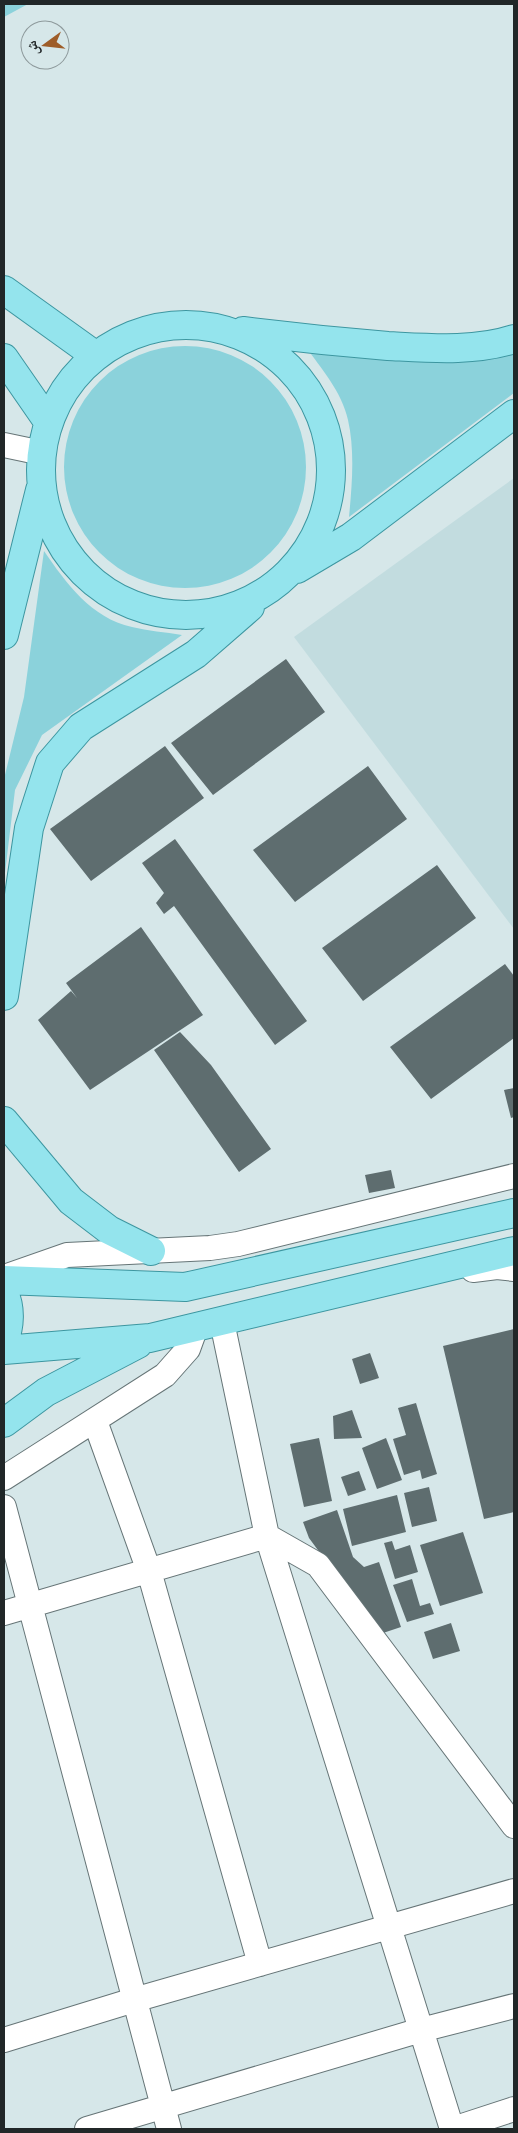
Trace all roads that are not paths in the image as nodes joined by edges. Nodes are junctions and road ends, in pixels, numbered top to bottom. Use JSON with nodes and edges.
{"nodes":[{"id":1,"x":4,"y":290,"type":"edge"},
{"id":2,"x":215,"y":328,"type":"junction"},
{"id":3,"x":514,"y":339,"type":"edge"},
{"id":4,"x":96,"y":356,"type":"junction"},
{"id":5,"x":4,"y":358,"type":"edge"},
{"id":6,"x":514,"y":414,"type":"edge"},
{"id":7,"x":49,"y":423,"type":"junction"},
{"id":8,"x":4,"y":445,"type":"edge"},
{"id":9,"x":42,"y":453,"type":"junction"},
{"id":10,"x":41,"y":484,"type":"junction"},
{"id":11,"x":287,"y":575,"type":"junction"},
{"id":12,"x":4,"y":635,"type":"edge"},
{"id":13,"x":4,"y":996,"type":"edge"},
{"id":14,"x":4,"y":1121,"type":"edge"},
{"id":15,"x":514,"y":1176,"type":"edge"},
{"id":16,"x":514,"y":1213,"type":"edge"},
{"id":17,"x":151,"y":1251,"type":"junction"},
{"id":18,"x":514,"y":1251,"type":"edge"},
{"id":19,"x":514,"y":1269,"type":"edge"},
{"id":20,"x":4,"y":1278,"type":"edge"},
{"id":21,"x":396,"y":1279,"type":"junction"},
{"id":22,"x":4,"y":1293,"type":"edge"},
{"id":23,"x":209,"y":1324,"type":"junction"},
{"id":24,"x":150,"y":1338,"type":"junction"},
{"id":25,"x":4,"y":1341,"type":"edge"},
{"id":26,"x":4,"y":1350,"type":"edge"},
{"id":27,"x":95,"y":1421,"type":"junction"},
{"id":28,"x":4,"y":1423,"type":"edge"},
{"id":29,"x":4,"y":1478,"type":"edge"},
{"id":30,"x":4,"y":1506,"type":"edge"},
{"id":31,"x":267,"y":1536,"type":"junction"},
{"id":32,"x":149,"y":1571,"type":"junction"},
{"id":33,"x":30,"y":1605,"type":"junction"},
{"id":34,"x":4,"y":1613,"type":"edge"},
{"id":35,"x":514,"y":1826,"type":"edge"},
{"id":36,"x":514,"y":1891,"type":"edge"},
{"id":37,"x":390,"y":1927,"type":"junction"},
{"id":38,"x":260,"y":1964,"type":"junction"},
{"id":39,"x":134,"y":2000,"type":"junction"},
{"id":40,"x":514,"y":2006,"type":"edge"},
{"id":41,"x":421,"y":2030,"type":"junction"},
{"id":42,"x":4,"y":2040,"type":"edge"},
{"id":43,"x":162,"y":2105,"type":"junction"},
{"id":44,"x":514,"y":2109,"type":"edge"},
{"id":45,"x":87,"y":2129,"type":"edge"},
{"id":46,"x":168,"y":2129,"type":"edge"},
{"id":47,"x":453,"y":2129,"type":"edge"}],
"edges":[{"from":1,"to":4,"type":"main road"},
{"from":2,"to":3,"type":"main road"},
{"from":2,"to":4,"type":"main road"},
{"from":2,"to":11,"type":"main road"},
{"from":4,"to":7,"type":"main road"},
{"from":5,"to":7,"type":"main road"},
{"from":6,"to":11,"type":"main road"},
{"from":7,"to":9,"type":"main road"},
{"from":8,"to":9,"type":"street"},
{"from":9,"to":10,"type":"main road"},
{"from":10,"to":11,"type":"main road"},
{"from":10,"to":12,"type":"main road"},
{"from":11,"to":13,"type":"main road"},
{"from":14,"to":17,"type":"main road"},
{"from":15,"to":17,"type":"street"},
{"from":16,"to":20,"type":"main road"},
{"from":17,"to":20,"type":"street"},
{"from":18,"to":21,"type":"main road"},
{"from":19,"to":21,"type":"street"},
{"from":21,"to":23,"type":"main road"},
{"from":22,"to":25,"type":"main road"},
{"from":23,"to":24,"type":"main road"},
{"from":23,"to":27,"type":"street"},
{"from":23,"to":31,"type":"street"},
{"from":24,"to":26,"type":"main road"},
{"from":24,"to":28,"type":"main road"},
{"from":27,"to":29,"type":"street"},
{"from":27,"to":32,"type":"street"},
{"from":30,"to":33,"type":"street"},
{"from":31,"to":32,"type":"street"},
{"from":31,"to":35,"type":"street"},
{"from":31,"to":37,"type":"street"},
{"from":32,"to":33,"type":"street"},
{"from":32,"to":38,"type":"street"},
{"from":33,"to":34,"type":"street"},
{"from":33,"to":39,"type":"street"},
{"from":36,"to":37,"type":"street"},
{"from":37,"to":38,"type":"street"},
{"from":37,"to":41,"type":"street"},
{"from":38,"to":39,"type":"street"},
{"from":39,"to":42,"type":"street"},
{"from":39,"to":43,"type":"street"},
{"from":40,"to":41,"type":"street"},
{"from":41,"to":43,"type":"street"},
{"from":41,"to":47,"type":"street"},
{"from":43,"to":45,"type":"street"},
{"from":43,"to":46,"type":"street"},
{"from":44,"to":47,"type":"street"}]}
